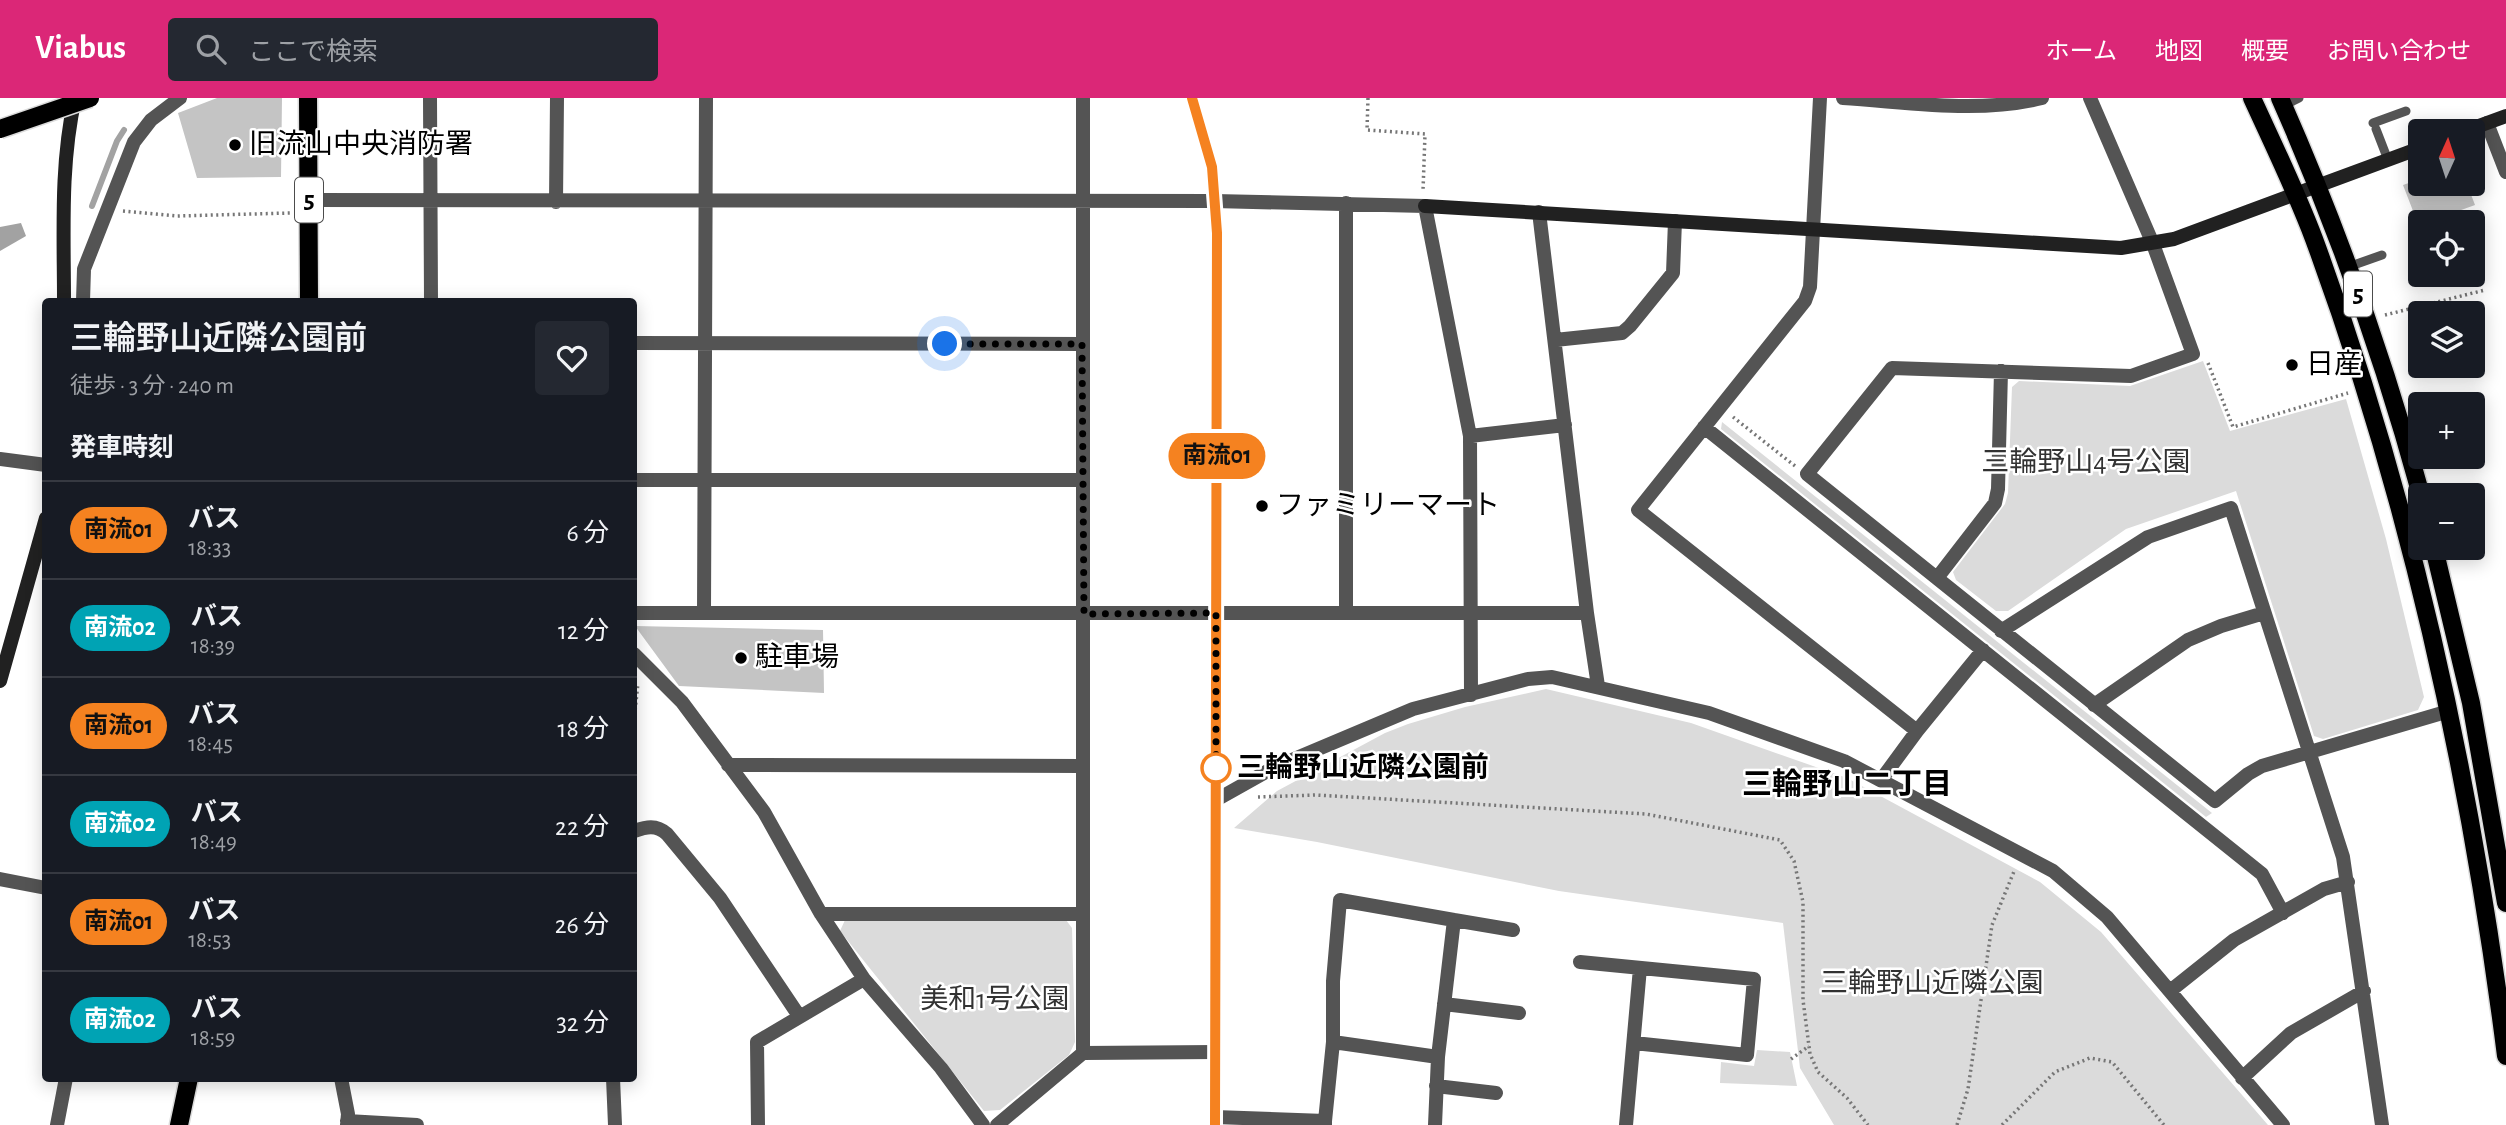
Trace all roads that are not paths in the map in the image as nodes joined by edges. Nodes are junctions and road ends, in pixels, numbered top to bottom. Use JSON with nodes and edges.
{"nodes":[{"id":1,"x":75,"y":98,"type":"edge"},
{"id":2,"x":90,"y":98,"type":"edge"},
{"id":3,"x":180,"y":98,"type":"edge"},
{"id":4,"x":308,"y":98,"type":"edge"},
{"id":5,"x":430,"y":98,"type":"edge"},
{"id":6,"x":557,"y":98,"type":"edge"},
{"id":7,"x":706,"y":98,"type":"edge"},
{"id":8,"x":1083,"y":98,"type":"edge"},
{"id":9,"x":1192,"y":98,"type":"edge"},
{"id":10,"x":1821,"y":98,"type":"edge"},
{"id":11,"x":1843,"y":98,"type":"edge"},
{"id":12,"x":2042,"y":98,"type":"edge"},
{"id":13,"x":2090,"y":98,"type":"edge"},
{"id":14,"x":2252,"y":98,"type":"edge"},
{"id":15,"x":2287,"y":101,"type":"edge"},
{"id":16,"x":2406,"y":111,"type":"dead end"},
{"id":17,"x":2506,"y":116,"type":"edge"},
{"id":18,"x":2487,"y":123,"type":"joint"},
{"id":19,"x":0,"y":129,"type":"edge"},
{"id":20,"x":2408,"y":152,"type":"edge"},
{"id":21,"x":2388,"y":159,"type":"junction"},
{"id":22,"x":2506,"y":172,"type":"edge"},
{"id":23,"x":2318,"y":186,"type":"junction"},
{"id":24,"x":2296,"y":194,"type":"junction"},
{"id":25,"x":1424,"y":199,"type":"junction"},
{"id":26,"x":309,"y":200,"type":"junction"},
{"id":27,"x":430,"y":201,"type":"junction"},
{"id":28,"x":1214,"y":201,"type":"junction"},
{"id":29,"x":556,"y":202,"type":"junction"},
{"id":30,"x":705,"y":202,"type":"junction"},
{"id":31,"x":1083,"y":202,"type":"junction"},
{"id":32,"x":1346,"y":203,"type":"junction"},
{"id":33,"x":1539,"y":212,"type":"junction"},
{"id":34,"x":1675,"y":221,"type":"junction"},
{"id":35,"x":1814,"y":230,"type":"junction"},
{"id":36,"x":2153,"y":244,"type":"junction"},
{"id":37,"x":2382,"y":256,"type":"dead end"},
{"id":38,"x":2348,"y":267,"type":"junction"},
{"id":39,"x":64,"y":298,"type":"edge"},
{"id":40,"x":83,"y":298,"type":"edge"},
{"id":41,"x":309,"y":298,"type":"edge"},
{"id":42,"x":431,"y":298,"type":"edge"},
{"id":43,"x":1555,"y":340,"type":"junction"},
{"id":44,"x":637,"y":343,"type":"edge"},
{"id":45,"x":703,"y":343,"type":"junction"},
{"id":46,"x":1082,"y":344,"type":"junction"},
{"id":47,"x":2001,"y":371,"type":"junction"},
{"id":48,"x":1565,"y":425,"type":"junction"},
{"id":49,"x":1704,"y":427,"type":"junction"},
{"id":50,"x":1470,"y":436,"type":"junction"},
{"id":51,"x":0,"y":459,"type":"edge"},
{"id":52,"x":42,"y":464,"type":"edge"},
{"id":53,"x":704,"y":480,"type":"junction"},
{"id":54,"x":637,"y":481,"type":"edge"},
{"id":55,"x":1082,"y":481,"type":"junction"},
{"id":56,"x":2418,"y":483,"type":"edge"},
{"id":57,"x":42,"y":532,"type":"edge"},
{"id":58,"x":2437,"y":560,"type":"edge"},
{"id":59,"x":1937,"y":578,"type":"junction"},
{"id":60,"x":704,"y":612,"type":"junction"},
{"id":61,"x":637,"y":613,"type":"edge"},
{"id":62,"x":1216,"y":613,"type":"junction"},
{"id":63,"x":1346,"y":613,"type":"junction"},
{"id":64,"x":1587,"y":613,"type":"junction"},
{"id":65,"x":2264,"y":613,"type":"junction"},
{"id":66,"x":1084,"y":614,"type":"junction"},
{"id":67,"x":1469,"y":614,"type":"junction"},
{"id":68,"x":2001,"y":631,"type":"junction"},
{"id":69,"x":1983,"y":650,"type":"junction"},
{"id":70,"x":637,"y":657,"type":"edge"},
{"id":71,"x":0,"y":681,"type":"edge"},
{"id":72,"x":1598,"y":686,"type":"junction"},
{"id":73,"x":1471,"y":695,"type":"junction"},
{"id":74,"x":2094,"y":705,"type":"junction"},
{"id":75,"x":2449,"y":711,"type":"junction"},
{"id":76,"x":1917,"y":731,"type":"junction"},
{"id":77,"x":2310,"y":753,"type":"junction"},
{"id":78,"x":727,"y":765,"type":"junction"},
{"id":79,"x":1081,"y":766,"type":"junction"},
{"id":80,"x":1881,"y":780,"type":"junction"},
{"id":81,"x":1216,"y":800,"type":"junction"},
{"id":82,"x":637,"y":830,"type":"edge"},
{"id":83,"x":2501,"y":843,"type":"edge"},
{"id":84,"x":0,"y":879,"type":"edge"},
{"id":85,"x":2348,"y":882,"type":"junction"},
{"id":86,"x":42,"y":887,"type":"edge"},
{"id":87,"x":2506,"y":903,"type":"edge"},
{"id":88,"x":2283,"y":913,"type":"junction"},
{"id":89,"x":821,"y":914,"type":"junction"},
{"id":90,"x":1082,"y":914,"type":"junction"},
{"id":91,"x":1454,"y":920,"type":"junction"},
{"id":92,"x":1513,"y":930,"type":"dead end"},
{"id":93,"x":1580,"y":962,"type":"dead end"},
{"id":94,"x":1640,"y":968,"type":"junction"},
{"id":95,"x":864,"y":979,"type":"junction"},
{"id":96,"x":2170,"y":991,"type":"junction"},
{"id":97,"x":2364,"y":991,"type":"junction"},
{"id":98,"x":1444,"y":1004,"type":"junction"},
{"id":99,"x":1519,"y":1013,"type":"dead end"},
{"id":100,"x":799,"y":1016,"type":"junction"},
{"id":101,"x":1333,"y":1042,"type":"junction"},
{"id":102,"x":1634,"y":1043,"type":"junction"},
{"id":103,"x":1216,"y":1052,"type":"junction"},
{"id":104,"x":1083,"y":1053,"type":"junction"},
{"id":105,"x":2506,"y":1056,"type":"edge"},
{"id":106,"x":1438,"y":1057,"type":"junction"},
{"id":107,"x":2242,"y":1078,"type":"junction"},
{"id":108,"x":65,"y":1082,"type":"edge"},
{"id":109,"x":187,"y":1082,"type":"edge"},
{"id":110,"x":342,"y":1082,"type":"edge"},
{"id":111,"x":613,"y":1082,"type":"edge"},
{"id":112,"x":1436,"y":1086,"type":"junction"},
{"id":113,"x":1496,"y":1093,"type":"dead end"},
{"id":114,"x":1216,"y":1121,"type":"edge"},
{"id":115,"x":347,"y":1123,"type":"edge"},
{"id":116,"x":1325,"y":1123,"type":"edge"},
{"id":117,"x":57,"y":1125,"type":"edge"},
{"id":118,"x":179,"y":1125,"type":"edge"},
{"id":119,"x":417,"y":1125,"type":"edge"},
{"id":120,"x":615,"y":1125,"type":"edge"},
{"id":121,"x":758,"y":1125,"type":"edge"},
{"id":122,"x":983,"y":1125,"type":"edge"},
{"id":123,"x":997,"y":1125,"type":"edge"},
{"id":124,"x":1434,"y":1125,"type":"edge"},
{"id":125,"x":1626,"y":1125,"type":"edge"},
{"id":126,"x":2283,"y":1125,"type":"edge"},
{"id":127,"x":2382,"y":1125,"type":"edge"}],
"edges":[{"from":1,"to":39,"type":"street"},
{"from":2,"to":19,"type":"main road","bridge":true},
{"from":3,"to":40,"type":"street"},
{"from":4,"to":26,"type":"main road","number":"5"},
{"from":5,"to":27,"type":"street"},
{"from":6,"to":29,"type":"street"},
{"from":7,"to":30,"type":"street"},
{"from":8,"to":31,"type":"street"},
{"from":9,"to":28,"type":"street"},
{"from":10,"to":35,"type":"street"},
{"from":11,"to":12,"type":"street"},
{"from":13,"to":36,"type":"street"},
{"from":14,"to":24,"type":"main road","number":"5"},
{"from":15,"to":23,"type":"main road","number":"5"},
{"from":16,"to":21,"type":"lane"},
{"from":17,"to":18,"type":"street"},
{"from":18,"to":22,"type":"street"},
{"from":20,"to":21,"type":"street"},
{"from":21,"to":23,"type":"street"},
{"from":23,"to":24,"type":"street"},
{"from":23,"to":38,"type":"main road","number":"5"},
{"from":24,"to":36,"type":"street"},
{"from":24,"to":75,"type":"main road","number":"5"},
{"from":25,"to":32,"type":"street"},
{"from":25,"to":33,"type":"street"},
{"from":25,"to":50,"type":"street"},
{"from":26,"to":27,"type":"street"},
{"from":26,"to":41,"type":"main road","number":"5"},
{"from":27,"to":29,"type":"street"},
{"from":27,"to":42,"type":"street"},
{"from":28,"to":31,"type":"street"},
{"from":28,"to":32,"type":"street"},
{"from":28,"to":62,"type":"street"},
{"from":29,"to":30,"type":"street"},
{"from":30,"to":31,"type":"street"},
{"from":30,"to":45,"type":"street"},
{"from":31,"to":46,"type":"street"},
{"from":32,"to":63,"type":"street"},
{"from":33,"to":34,"type":"street"},
{"from":33,"to":43,"type":"street"},
{"from":34,"to":35,"type":"street"},
{"from":34,"to":43,"type":"street"},
{"from":35,"to":36,"type":"street"},
{"from":35,"to":49,"type":"street"},
{"from":36,"to":47,"type":"street"},
{"from":37,"to":38,"type":"lane"},
{"from":38,"to":56,"type":"main road","number":"5"},
{"from":43,"to":48,"type":"street"},
{"from":44,"to":45,"type":"street"},
{"from":45,"to":46,"type":"street"},
{"from":45,"to":53,"type":"street"},
{"from":46,"to":55,"type":"street"},
{"from":47,"to":59,"type":"street"},
{"from":47,"to":59,"type":"street"},
{"from":48,"to":50,"type":"street"},
{"from":48,"to":64,"type":"street"},
{"from":49,"to":69,"type":"street"},
{"from":49,"to":76,"type":"street"},
{"from":50,"to":67,"type":"street"},
{"from":51,"to":52,"type":"street"},
{"from":53,"to":54,"type":"street"},
{"from":53,"to":55,"type":"street"},
{"from":53,"to":60,"type":"street"},
{"from":55,"to":66,"type":"street"},
{"from":57,"to":71,"type":"street"},
{"from":58,"to":83,"type":"main road"},
{"from":59,"to":68,"type":"street"},
{"from":60,"to":61,"type":"street"},
{"from":60,"to":66,"type":"street"},
{"from":62,"to":63,"type":"street"},
{"from":62,"to":66,"type":"street"},
{"from":62,"to":81,"type":"street"},
{"from":63,"to":67,"type":"street"},
{"from":64,"to":67,"type":"street"},
{"from":64,"to":72,"type":"street"},
{"from":65,"to":68,"type":"street"},
{"from":65,"to":74,"type":"street"},
{"from":65,"to":77,"type":"street"},
{"from":66,"to":79,"type":"street"},
{"from":67,"to":73,"type":"street"},
{"from":68,"to":74,"type":"street"},
{"from":69,"to":76,"type":"street"},
{"from":69,"to":88,"type":"street"},
{"from":70,"to":78,"type":"street"},
{"from":72,"to":73,"type":"street"},
{"from":72,"to":80,"type":"street"},
{"from":73,"to":81,"type":"street"},
{"from":74,"to":77,"type":"street"},
{"from":75,"to":77,"type":"street"},
{"from":75,"to":105,"type":"main road","number":"5"},
{"from":76,"to":80,"type":"street"},
{"from":77,"to":85,"type":"street"},
{"from":78,"to":79,"type":"street"},
{"from":78,"to":89,"type":"street"},
{"from":79,"to":90,"type":"street"},
{"from":80,"to":96,"type":"street"},
{"from":81,"to":103,"type":"street"},
{"from":82,"to":100,"type":"street"},
{"from":83,"to":87,"type":"main road"},
{"from":84,"to":86,"type":"street"},
{"from":85,"to":88,"type":"street"},
{"from":85,"to":97,"type":"street"},
{"from":88,"to":96,"type":"street"},
{"from":89,"to":90,"type":"street"},
{"from":89,"to":95,"type":"street"},
{"from":90,"to":104,"type":"street"},
{"from":91,"to":92,"type":"street"},
{"from":91,"to":98,"type":"street"},
{"from":91,"to":101,"type":"street"},
{"from":93,"to":94,"type":"street"},
{"from":94,"to":102,"type":"street"},
{"from":94,"to":102,"type":"street"},
{"from":95,"to":100,"type":"street"},
{"from":95,"to":122,"type":"street"},
{"from":96,"to":107,"type":"street"},
{"from":97,"to":107,"type":"street"},
{"from":97,"to":127,"type":"street"},
{"from":98,"to":99,"type":"street"},
{"from":98,"to":106,"type":"street"},
{"from":100,"to":121,"type":"street"},
{"from":101,"to":106,"type":"street"},
{"from":101,"to":116,"type":"street"},
{"from":102,"to":125,"type":"street"},
{"from":103,"to":104,"type":"street"},
{"from":103,"to":114,"type":"street"},
{"from":104,"to":123,"type":"street"},
{"from":106,"to":112,"type":"street"},
{"from":107,"to":126,"type":"street"},
{"from":108,"to":117,"type":"street"},
{"from":109,"to":118,"type":"main road"},
{"from":110,"to":115,"type":"street"},
{"from":111,"to":120,"type":"street"},
{"from":112,"to":113,"type":"street"},
{"from":112,"to":124,"type":"street"},
{"from":114,"to":116,"type":"street"},
{"from":115,"to":119,"type":"street"}]}
